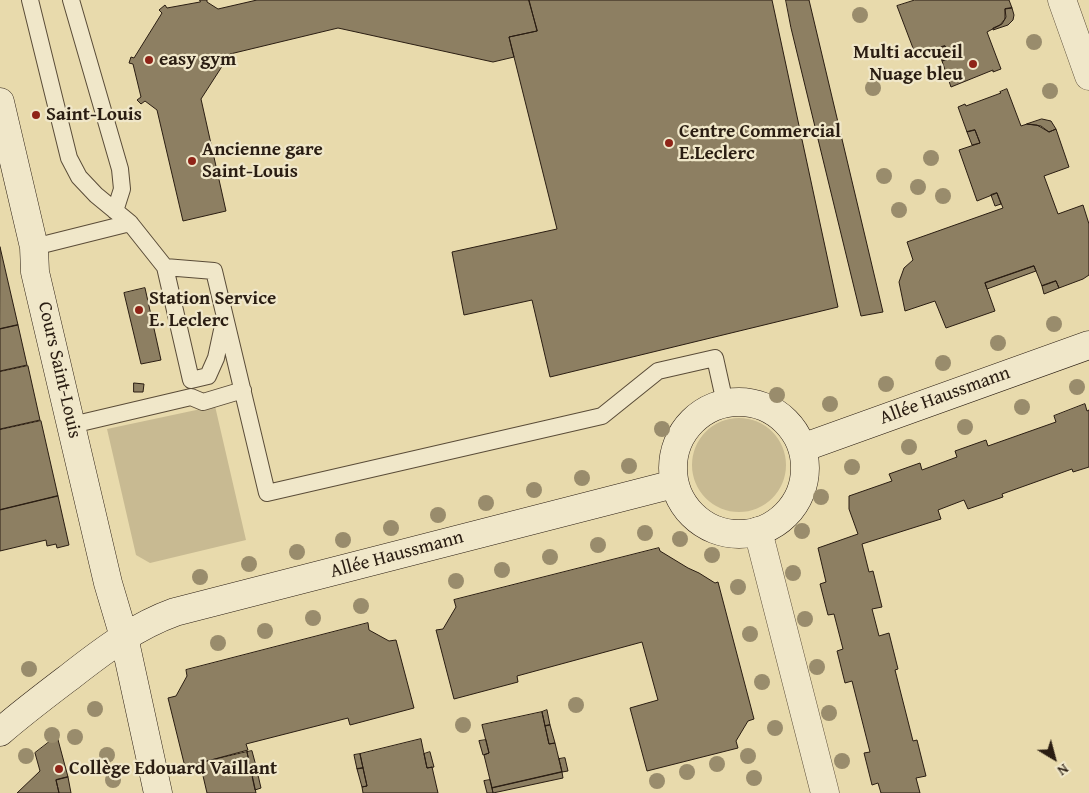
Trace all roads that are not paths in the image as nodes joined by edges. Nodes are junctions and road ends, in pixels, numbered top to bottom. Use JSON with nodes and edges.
{"nodes":[{"id":1,"x":30,"y":0,"type":"edge"},
{"id":2,"x":71,"y":0,"type":"edge"},
{"id":3,"x":1062,"y":0,"type":"edge"},
{"id":4,"x":1089,"y":76,"type":"edge"},
{"id":5,"x":0,"y":102,"type":"edge"},
{"id":6,"x":115,"y":211,"type":"junction"},
{"id":7,"x":130,"y":223,"type":"junction"},
{"id":8,"x":34,"y":246,"type":"junction"},
{"id":9,"x":165,"y":267,"type":"junction"},
{"id":10,"x":225,"y":316,"type":"junction"},
{"id":11,"x":1089,"y":345,"type":"edge"},
{"id":12,"x":243,"y":390,"type":"junction"},
{"id":13,"x":725,"y":403,"type":"junction"},
{"id":14,"x":72,"y":425,"type":"junction"},
{"id":15,"x":802,"y":448,"type":"junction"},
{"id":16,"x":674,"y":484,"type":"junction"},
{"id":17,"x":758,"y":531,"type":"junction"},
{"id":18,"x":124,"y":637,"type":"junction"},
{"id":19,"x":0,"y":732,"type":"edge"},
{"id":20,"x":158,"y":793,"type":"edge"},
{"id":21,"x":825,"y":793,"type":"edge"}],
"edges":[{"from":1,"to":6,"type":"lane"},
{"from":2,"to":6,"type":"lane"},
{"from":3,"to":4,"type":"street"},
{"from":5,"to":8,"type":"street","name":"Cours Saint-Louis"},
{"from":6,"to":7,"type":"lane"},
{"from":7,"to":8,"type":"lane"},
{"from":7,"to":9,"type":"lane"},
{"from":8,"to":14,"type":"street","name":"Cours Saint-Louis"},
{"from":9,"to":10,"type":"lane"},
{"from":9,"to":10,"type":"lane"},
{"from":10,"to":12,"type":"lane"},
{"from":11,"to":15,"type":"street","name":"Allée Haussmann"},
{"from":12,"to":13,"type":"lane"},
{"from":12,"to":14,"type":"lane"},
{"from":13,"to":15,"type":"street"},
{"from":13,"to":16,"type":"street"},
{"from":14,"to":18,"type":"street","name":"Cours Saint-Louis"},
{"from":15,"to":17,"type":"street"},
{"from":16,"to":17,"type":"street"},
{"from":16,"to":18,"type":"street","name":"Allée Haussmann"},
{"from":17,"to":21,"type":"street"},
{"from":18,"to":19,"type":"street","name":"Allée Haussmann"},
{"from":18,"to":20,"type":"street","name":"Cours Saint-Louis"}]}
